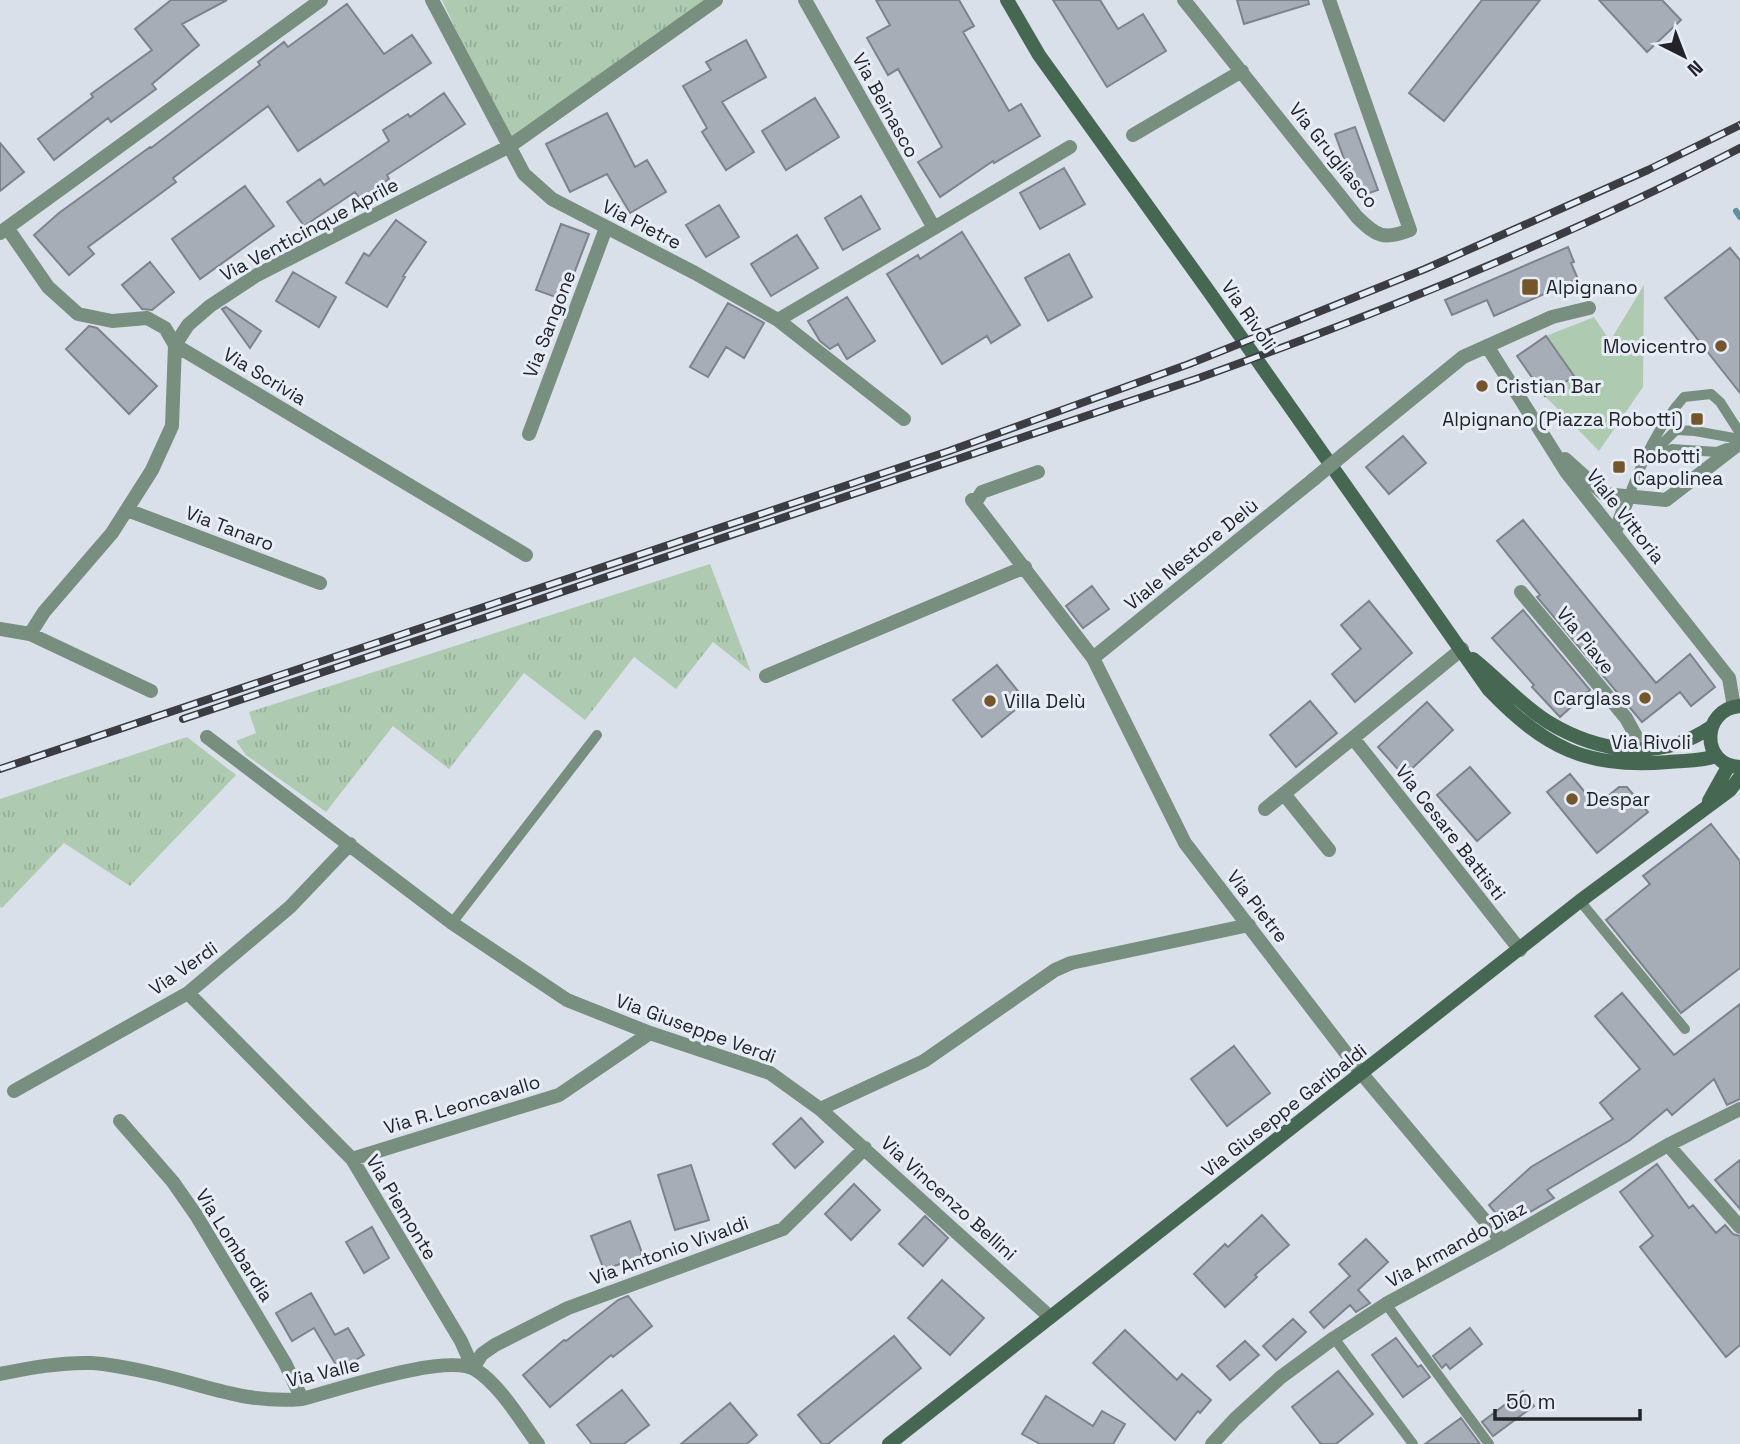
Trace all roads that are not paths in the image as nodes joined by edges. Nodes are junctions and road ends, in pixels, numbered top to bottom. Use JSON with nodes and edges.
{"nodes":[{"id":1,"x":321,"y":0,"type":"edge"},
{"id":2,"x":432,"y":0,"type":"edge"},
{"id":3,"x":716,"y":0,"type":"edge"},
{"id":4,"x":805,"y":0,"type":"edge"},
{"id":5,"x":1007,"y":0,"type":"edge"},
{"id":6,"x":1184,"y":0,"type":"edge"},
{"id":7,"x":1329,"y":0,"type":"edge"},
{"id":8,"x":1242,"y":71,"type":"junction"},
{"id":9,"x":1133,"y":135,"type":"dead end"},
{"id":10,"x":510,"y":146,"type":"junction"},
{"id":11,"x":1070,"y":147,"type":"dead end"},
{"id":12,"x":606,"y":228,"type":"junction"},
{"id":13,"x":934,"y":228,"type":"junction"},
{"id":14,"x":4,"y":231,"type":"edge"},
{"id":15,"x":1589,"y":308,"type":"dead end"},
{"id":16,"x":778,"y":320,"type":"junction"},
{"id":17,"x":175,"y":345,"type":"junction"},
{"id":18,"x":1487,"y":346,"type":"junction"},
{"id":19,"x":904,"y":419,"type":"dead end"},
{"id":20,"x":1740,"y":433,"type":"edge"},
{"id":21,"x":529,"y":434,"type":"dead end"},
{"id":22,"x":1740,"y":441,"type":"edge"},
{"id":23,"x":1551,"y":446,"type":"junction"},
{"id":24,"x":1641,"y":465,"type":"junction"},
{"id":25,"x":1038,"y":472,"type":"dead end"},
{"id":26,"x":1628,"y":498,"type":"junction"},
{"id":27,"x":127,"y":510,"type":"junction"},
{"id":28,"x":1615,"y":532,"type":"junction"},
{"id":29,"x":526,"y":555,"type":"dead end"},
{"id":30,"x":1025,"y":567,"type":"junction"},
{"id":31,"x":320,"y":583,"type":"dead end"},
{"id":32,"x":1521,"y":592,"type":"dead end"},
{"id":33,"x":0,"y":629,"type":"edge"},
{"id":34,"x":30,"y":634,"type":"junction"},
{"id":35,"x":1462,"y":649,"type":"junction"},
{"id":36,"x":1093,"y":658,"type":"junction"},
{"id":37,"x":766,"y":676,"type":"dead end"},
{"id":38,"x":151,"y":691,"type":"dead end"},
{"id":39,"x":1737,"y":707,"type":"edge"},
{"id":40,"x":1711,"y":727,"type":"junction"},
{"id":41,"x":597,"y":735,"type":"dead end"},
{"id":42,"x":207,"y":737,"type":"dead end"},
{"id":43,"x":1353,"y":738,"type":"junction"},
{"id":44,"x":1643,"y":749,"type":"junction"},
{"id":45,"x":1716,"y":756,"type":"junction"},
{"id":46,"x":1734,"y":766,"type":"edge"},
{"id":47,"x":1740,"y":777,"type":"edge"},
{"id":48,"x":1284,"y":794,"type":"junction"},
{"id":49,"x":1265,"y":809,"type":"dead end"},
{"id":50,"x":1704,"y":809,"type":"junction"},
{"id":51,"x":349,"y":844,"type":"junction"},
{"id":52,"x":1329,"y":850,"type":"dead end"},
{"id":53,"x":1580,"y":901,"type":"junction"},
{"id":54,"x":453,"y":923,"type":"junction"},
{"id":55,"x":1249,"y":925,"type":"junction"},
{"id":56,"x":1520,"y":950,"type":"junction"},
{"id":57,"x":188,"y":993,"type":"junction"},
{"id":58,"x":1685,"y":1029,"type":"dead end"},
{"id":59,"x":650,"y":1033,"type":"junction"},
{"id":60,"x":1362,"y":1074,"type":"junction"},
{"id":61,"x":15,"y":1091,"type":"dead end"},
{"id":62,"x":820,"y":1109,"type":"junction"},
{"id":63,"x":1740,"y":1109,"type":"edge"},
{"id":64,"x":120,"y":1121,"type":"dead end"},
{"id":65,"x":1668,"y":1145,"type":"junction"},
{"id":66,"x":865,"y":1148,"type":"junction"},
{"id":67,"x":352,"y":1159,"type":"junction"},
{"id":68,"x":1740,"y":1227,"type":"edge"},
{"id":69,"x":1502,"y":1241,"type":"junction"},
{"id":70,"x":1387,"y":1304,"type":"junction"},
{"id":71,"x":1051,"y":1317,"type":"junction"},
{"id":72,"x":1334,"y":1338,"type":"junction"},
{"id":73,"x":473,"y":1368,"type":"junction"},
{"id":74,"x":0,"y":1374,"type":"edge"},
{"id":75,"x":302,"y":1399,"type":"junction"},
{"id":76,"x":538,"y":1444,"type":"edge"},
{"id":77,"x":889,"y":1444,"type":"edge"},
{"id":78,"x":1212,"y":1444,"type":"edge"},
{"id":79,"x":1413,"y":1444,"type":"edge"},
{"id":80,"x":1489,"y":1444,"type":"edge"}],
"edges":[{"from":1,"to":14,"type":"street"},
{"from":2,"to":10,"type":"street","name":"Via Pietre"},
{"from":3,"to":10,"type":"street","name":"Via Venticinque Aprile"},
{"from":4,"to":13,"type":"street","name":"Via Beinasco"},
{"from":5,"to":35,"type":"street","name":"Via Rivoli"},
{"from":6,"to":8,"type":"street","name":"Via Grugliasco"},
{"from":7,"to":8,"type":"street","name":"Via Grugliasco"},
{"from":8,"to":9,"type":"street"},
{"from":10,"to":12,"type":"street","name":"Via Pietre"},
{"from":10,"to":17,"type":"street","name":"Via Venticinque Aprile"},
{"from":11,"to":13,"type":"street"},
{"from":12,"to":16,"type":"street","name":"Via Pietre"},
{"from":12,"to":21,"type":"street","name":"Via Sangone"},
{"from":13,"to":16,"type":"street"},
{"from":14,"to":17,"type":"street","name":"Via Scrivia"},
{"from":15,"to":18,"type":"street"},
{"from":16,"to":19,"type":"street","name":"Via Pietre"},
{"from":17,"to":27,"type":"street"},
{"from":17,"to":29,"type":"street","name":"Via Scrivia"},
{"from":18,"to":23,"type":"street","name":"Viale Vittoria"},
{"from":18,"to":36,"type":"street","name":"Viale Nestore Delù","bridge":true},
{"from":20,"to":24,"type":"lane"},
{"from":22,"to":24,"type":"lane"},
{"from":22,"to":24,"type":"lane"},
{"from":22,"to":26,"type":"street"},
{"from":23,"to":26,"type":"street"},
{"from":23,"to":28,"type":"street","name":"Viale Vittoria"},
{"from":24,"to":26,"type":"lane"},
{"from":25,"to":30,"type":"street","name":"Via Pietre"},
{"from":26,"to":28,"type":"street"},
{"from":27,"to":31,"type":"street","name":"Via Tanaro"},
{"from":27,"to":34,"type":"street"},
{"from":28,"to":39,"type":"street","name":"Viale Vittoria"},
{"from":30,"to":36,"type":"street","name":"Via Pietre"},
{"from":30,"to":37,"type":"street"},
{"from":32,"to":44,"type":"street","name":"Via Piave"},
{"from":33,"to":34,"type":"street"},
{"from":34,"to":38,"type":"street"},
{"from":35,"to":43,"type":"street"},
{"from":35,"to":44,"type":"street","name":"Via Rivoli"},
{"from":35,"to":45,"type":"street","name":"Via Rivoli"},
{"from":36,"to":55,"type":"street","name":"Via Pietre"},
{"from":39,"to":40,"type":"street","name":"Via Rivoli"},
{"from":40,"to":44,"type":"street","name":"Via Rivoli"},
{"from":40,"to":45,"type":"street"},
{"from":41,"to":54,"type":"lane"},
{"from":42,"to":51,"type":"street","name":"Via Giuseppe Verdi"},
{"from":43,"to":48,"type":"street"},
{"from":43,"to":56,"type":"street","name":"Via Cesare Battisti"},
{"from":45,"to":46,"type":"street"},
{"from":46,"to":50,"type":"street","name":"Via Giuseppe Garibaldi"},
{"from":47,"to":50,"type":"street","name":"Via Giuseppe Garibaldi"},
{"from":48,"to":49,"type":"street"},
{"from":48,"to":52,"type":"street"},
{"from":50,"to":53,"type":"street","name":"Via Giuseppe Garibaldi"},
{"from":51,"to":54,"type":"street","name":"Via Giuseppe Verdi"},
{"from":51,"to":57,"type":"street","name":"Via Verdi"},
{"from":53,"to":56,"type":"street","name":"Via Giuseppe Garibaldi"},
{"from":53,"to":58,"type":"lane"},
{"from":54,"to":59,"type":"street","name":"Via Giuseppe Verdi"},
{"from":55,"to":60,"type":"street","name":"Via Pietre"},
{"from":55,"to":62,"type":"street"},
{"from":56,"to":60,"type":"street","name":"Via Giuseppe Garibaldi"},
{"from":57,"to":61,"type":"street","name":"Via Verdi"},
{"from":57,"to":67,"type":"street","name":"Via Piemonte"},
{"from":59,"to":62,"type":"street","name":"Via Giuseppe Verdi"},
{"from":59,"to":67,"type":"street","name":"Via R. Leoncavallo"},
{"from":60,"to":69,"type":"street","name":"Via Pietre"},
{"from":60,"to":71,"type":"street","name":"Via Giuseppe Garibaldi"},
{"from":62,"to":66,"type":"street","name":"Via Vincenzo Bellini"},
{"from":63,"to":65,"type":"street","name":"Via Armando Diaz"},
{"from":64,"to":75,"type":"street","name":"Via Lombardia"},
{"from":65,"to":68,"type":"street"},
{"from":65,"to":69,"type":"street","name":"Via Armando Diaz"},
{"from":66,"to":71,"type":"street","name":"Via Vincenzo Bellini"},
{"from":66,"to":73,"type":"street","name":"Via Antonio Vivaldi"},
{"from":67,"to":73,"type":"street","name":"Via Piemonte"},
{"from":69,"to":70,"type":"street","name":"Via Armando Diaz"},
{"from":70,"to":72,"type":"street","name":"Via Armando Diaz"},
{"from":70,"to":80,"type":"lane"},
{"from":71,"to":77,"type":"street","name":"Via Giuseppe Garibaldi"},
{"from":72,"to":78,"type":"street","name":"Via Armando Diaz"},
{"from":72,"to":79,"type":"lane"},
{"from":73,"to":75,"type":"street","name":"Via Valle"},
{"from":73,"to":76,"type":"street"},
{"from":74,"to":75,"type":"street","name":"Via Valle"}]}
